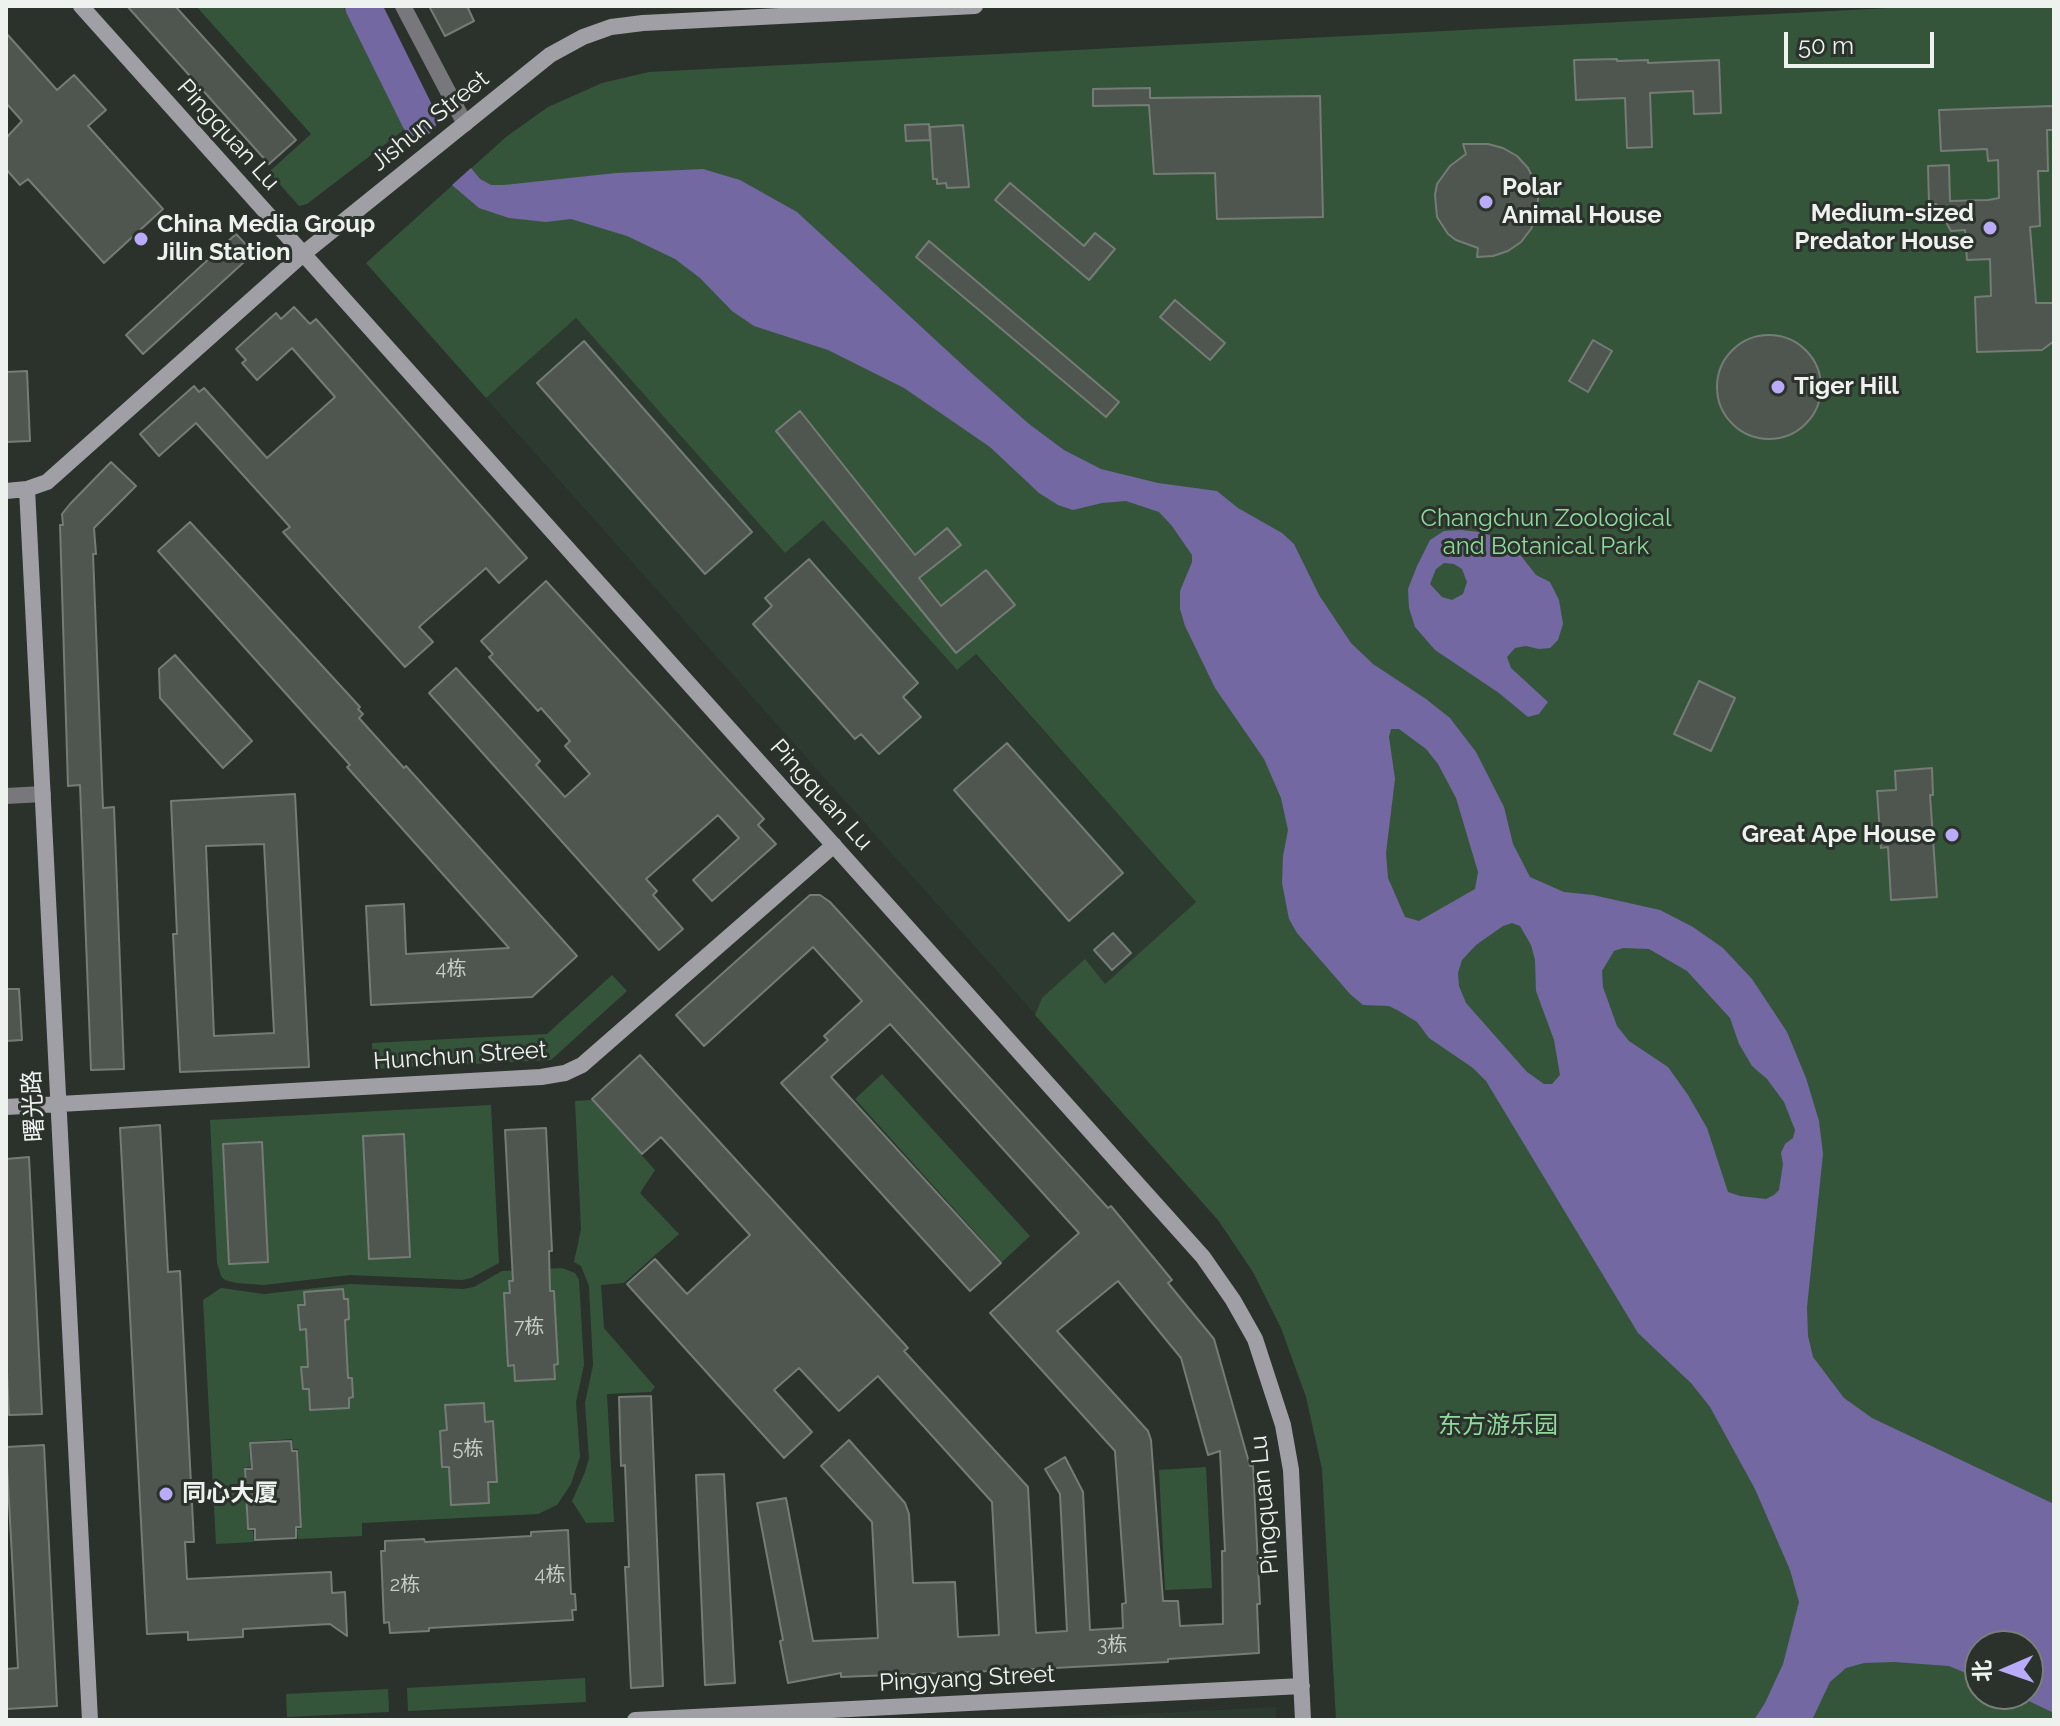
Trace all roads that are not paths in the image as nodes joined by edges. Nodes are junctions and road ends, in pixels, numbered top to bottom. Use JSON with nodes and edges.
{"nodes":[{"id":1,"x":81,"y":6,"type":"edge"},
{"id":2,"x":403,"y":6,"type":"edge"},
{"id":3,"x":975,"y":6,"type":"edge"},
{"id":4,"x":932,"y":7,"type":"edge"},
{"id":5,"x":465,"y":124,"type":"junction"},
{"id":6,"x":303,"y":254,"type":"junction"},
{"id":7,"x":27,"y":489,"type":"junction"},
{"id":8,"x":6,"y":491,"type":"edge"},
{"id":9,"x":43,"y":794,"type":"junction"},
{"id":10,"x":6,"y":796,"type":"edge"},
{"id":11,"x":834,"y":845,"type":"junction"},
{"id":12,"x":58,"y":1104,"type":"junction"},
{"id":13,"x":6,"y":1107,"type":"edge"},
{"id":14,"x":1302,"y":1686,"type":"junction"},
{"id":15,"x":90,"y":1720,"type":"edge"},
{"id":16,"x":635,"y":1720,"type":"edge"},
{"id":17,"x":1303,"y":1720,"type":"edge"}],
"edges":[{"from":1,"to":6,"type":"street","name":"Pingquan Lu"},
{"from":2,"to":5,"type":"street"},
{"from":3,"to":4,"type":"street","name":"Jishun Street"},
{"from":4,"to":5,"type":"street","name":"Jishun Street"},
{"from":5,"to":6,"type":"street","name":"Jishun Street"},
{"from":6,"to":7,"type":"street","name":"Jishun Street"},
{"from":6,"to":11,"type":"street","name":"Pingquan Lu"},
{"from":7,"to":8,"type":"street","name":"Jishun Street"},
{"from":7,"to":9,"type":"street","name":"曙光路"},
{"from":9,"to":10,"type":"street"},
{"from":9,"to":12,"type":"street","name":"曙光路"},
{"from":11,"to":12,"type":"street","name":"Hunchun Street"},
{"from":11,"to":14,"type":"street","name":"Pingquan Lu"},
{"from":12,"to":13,"type":"street","name":"Hunchun Street"},
{"from":12,"to":15,"type":"street","name":"曙光路"},
{"from":14,"to":16,"type":"street","name":"Pingyang Street"},
{"from":14,"to":17,"type":"street","name":"Pingquan Lu"}]}
